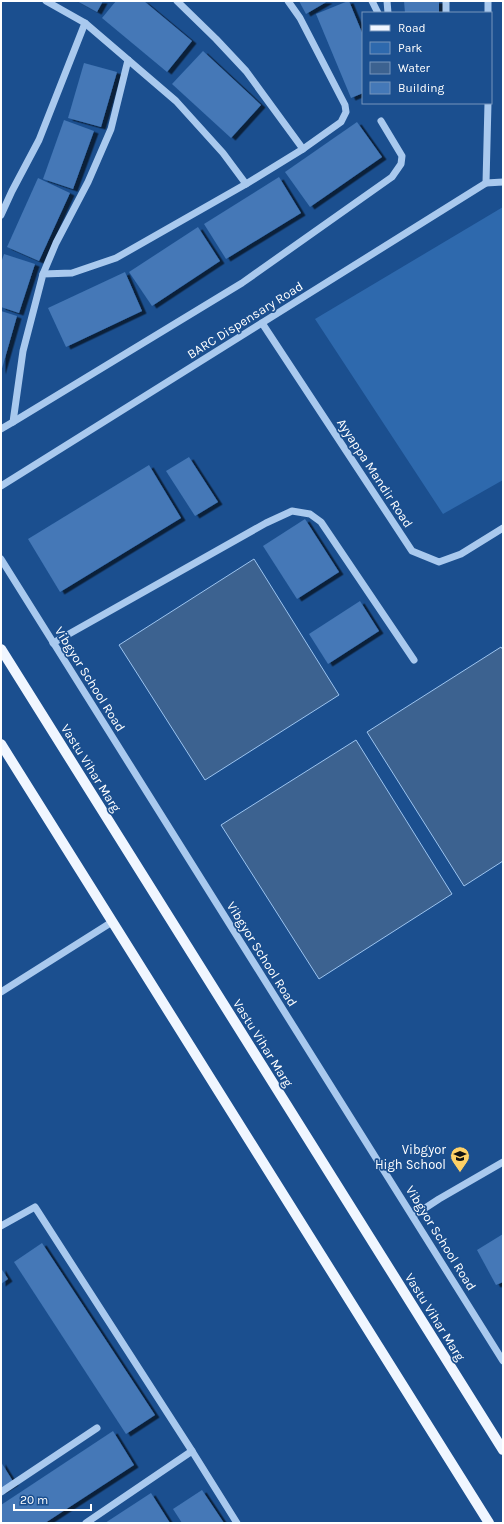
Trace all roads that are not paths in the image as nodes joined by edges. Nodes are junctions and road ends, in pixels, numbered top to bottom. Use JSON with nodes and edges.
{"nodes":[{"id":1,"x":46,"y":1,"type":"edge"},
{"id":2,"x":177,"y":1,"type":"edge"},
{"id":3,"x":288,"y":1,"type":"edge"},
{"id":4,"x":372,"y":1,"type":"edge"},
{"id":5,"x":387,"y":1,"type":"edge"},
{"id":6,"x":446,"y":1,"type":"edge"},
{"id":7,"x":488,"y":1,"type":"edge"},
{"id":8,"x":378,"y":12,"type":"edge"},
{"id":9,"x":388,"y":12,"type":"edge"},
{"id":10,"x":446,"y":12,"type":"edge"},
{"id":11,"x":488,"y":12,"type":"edge"},
{"id":12,"x":85,"y":23,"type":"junction"},
{"id":13,"x":128,"y":60,"type":"junction"},
{"id":14,"x":488,"y":104,"type":"edge"},
{"id":15,"x":381,"y":121,"type":"dead end"},
{"id":16,"x":303,"y":149,"type":"junction"},
{"id":17,"x":486,"y":182,"type":"junction"},
{"id":18,"x":503,"y":182,"type":"edge"},
{"id":19,"x":246,"y":184,"type":"junction"},
{"id":20,"x":1,"y":215,"type":"edge"},
{"id":21,"x":43,"y":274,"type":"junction"},
{"id":22,"x":262,"y":323,"type":"junction"},
{"id":23,"x":13,"y":422,"type":"junction"},
{"id":24,"x":1,"y":429,"type":"edge"},
{"id":25,"x":1,"y":486,"type":"edge"},
{"id":26,"x":503,"y":528,"type":"edge"},
{"id":27,"x":1,"y":559,"type":"edge"},
{"id":28,"x":53,"y":643,"type":"junction"},
{"id":29,"x":1,"y":649,"type":"edge"},
{"id":30,"x":414,"y":660,"type":"dead end"},
{"id":31,"x":1,"y":744,"type":"edge"},
{"id":32,"x":112,"y":922,"type":"junction"},
{"id":33,"x":1,"y":992,"type":"edge"},
{"id":34,"x":503,"y":1162,"type":"edge"},
{"id":35,"x":413,"y":1216,"type":"junction"},
{"id":36,"x":1,"y":1226,"type":"edge"},
{"id":37,"x":503,"y":1360,"type":"edge"},
{"id":38,"x":97,"y":1428,"type":"dead end"},
{"id":39,"x":503,"y":1450,"type":"edge"},
{"id":40,"x":192,"y":1451,"type":"junction"},
{"id":41,"x":1,"y":1492,"type":"edge"},
{"id":42,"x":86,"y":1523,"type":"edge"},
{"id":43,"x":237,"y":1523,"type":"edge"},
{"id":44,"x":489,"y":1523,"type":"edge"}],
"edges":[{"from":1,"to":12,"type":"street"},
{"from":2,"to":16,"type":"street"},
{"from":3,"to":16,"type":"street"},
{"from":4,"to":8,"type":"street"},
{"from":5,"to":9,"type":"street"},
{"from":6,"to":10,"type":"street"},
{"from":7,"to":11,"type":"street"},
{"from":12,"to":13,"type":"street"},
{"from":12,"to":20,"type":"street"},
{"from":13,"to":19,"type":"street"},
{"from":13,"to":21,"type":"street"},
{"from":14,"to":17,"type":"street"},
{"from":15,"to":23,"type":"street"},
{"from":16,"to":19,"type":"street"},
{"from":17,"to":18,"type":"street"},
{"from":17,"to":22,"type":"street","name":"BARC Dispensary Road"},
{"from":19,"to":21,"type":"street"},
{"from":21,"to":23,"type":"street"},
{"from":22,"to":25,"type":"street","name":"BARC Dispensary Road"},
{"from":22,"to":26,"type":"street","name":"Ayyappa Mandir Road"},
{"from":23,"to":24,"type":"street"},
{"from":27,"to":28,"type":"street","name":"Vibgyor School Road"},
{"from":28,"to":30,"type":"street"},
{"from":28,"to":35,"type":"street","name":"Vibgyor School Road"},
{"from":29,"to":39,"type":"main road","name":"Vastu Vihar Marg"},
{"from":31,"to":32,"type":"main road"},
{"from":32,"to":33,"type":"street"},
{"from":32,"to":44,"type":"main road"},
{"from":34,"to":35,"type":"street"},
{"from":35,"to":37,"type":"street","name":"Vibgyor School Road"},
{"from":36,"to":40,"type":"street"},
{"from":38,"to":41,"type":"street"},
{"from":40,"to":42,"type":"street"},
{"from":40,"to":43,"type":"street"}]}
